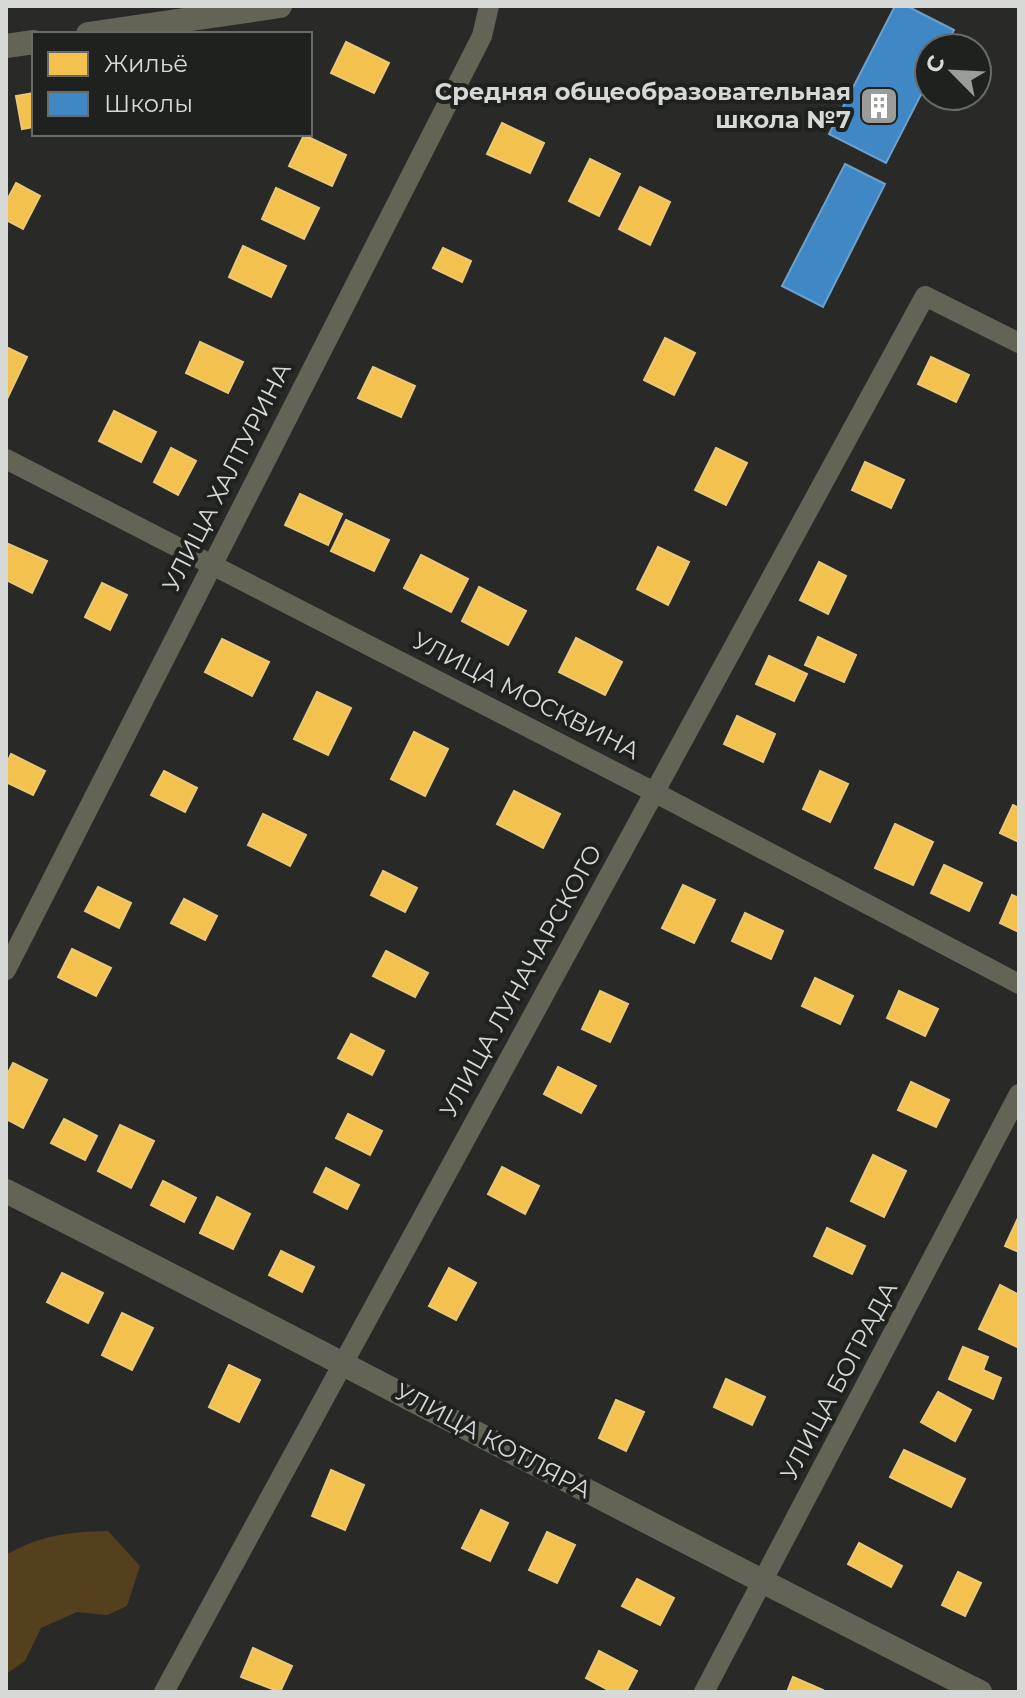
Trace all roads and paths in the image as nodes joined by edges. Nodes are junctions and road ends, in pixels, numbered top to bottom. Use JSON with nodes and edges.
{"nodes":[{"id":1,"x":280,"y":6,"type":"edge"},
{"id":2,"x":489,"y":6,"type":"edge"},
{"id":3,"x":102,"y":32,"type":"edge"},
{"id":4,"x":32,"y":42,"type":"edge"},
{"id":5,"x":6,"y":46,"type":"edge"},
{"id":6,"x":1019,"y":343,"type":"edge"},
{"id":7,"x":6,"y":459,"type":"edge"},
{"id":8,"x":212,"y":563,"type":"junction"},
{"id":9,"x":654,"y":792,"type":"junction"},
{"id":10,"x":6,"y":970,"type":"edge"},
{"id":11,"x":1019,"y":984,"type":"edge"},
{"id":12,"x":1019,"y":1094,"type":"edge"},
{"id":13,"x":6,"y":1191,"type":"edge"},
{"id":14,"x":342,"y":1362,"type":"junction"},
{"id":15,"x":762,"y":1583,"type":"junction"},
{"id":16,"x":164,"y":1692,"type":"edge"},
{"id":17,"x":704,"y":1692,"type":"edge"},
{"id":18,"x":980,"y":1692,"type":"edge"}],
"edges":[{"from":1,"to":3,"type":"street"},
{"from":2,"to":8,"type":"street","name":"УЛИЦА ХАЛТУРИНА"},
{"from":4,"to":5,"type":"street"},
{"from":6,"to":9,"type":"street","name":"УЛИЦА ЛУНАЧАРСКОГО"},
{"from":7,"to":8,"type":"street","name":"УЛИЦА МОСКВИНА"},
{"from":8,"to":9,"type":"street","name":"УЛИЦА МОСКВИНА"},
{"from":8,"to":10,"type":"street","name":"УЛИЦА ХАЛТУРИНА"},
{"from":9,"to":11,"type":"street","name":"УЛИЦА МОСКВИНА"},
{"from":9,"to":14,"type":"street","name":"УЛИЦА ЛУНАЧАРСКОГО"},
{"from":12,"to":15,"type":"street","name":"УЛИЦА БОГРАДА"},
{"from":13,"to":14,"type":"street","name":"УЛИЦА КОТЛЯРА"},
{"from":14,"to":15,"type":"street","name":"УЛИЦА КОТЛЯРА"},
{"from":14,"to":16,"type":"street","name":"УЛИЦА ЛУНАЧАРСКОГО"},
{"from":15,"to":17,"type":"street","name":"УЛИЦА БОГРАДА"},
{"from":15,"to":18,"type":"street","name":"УЛИЦА КОТЛЯРА"}]}
